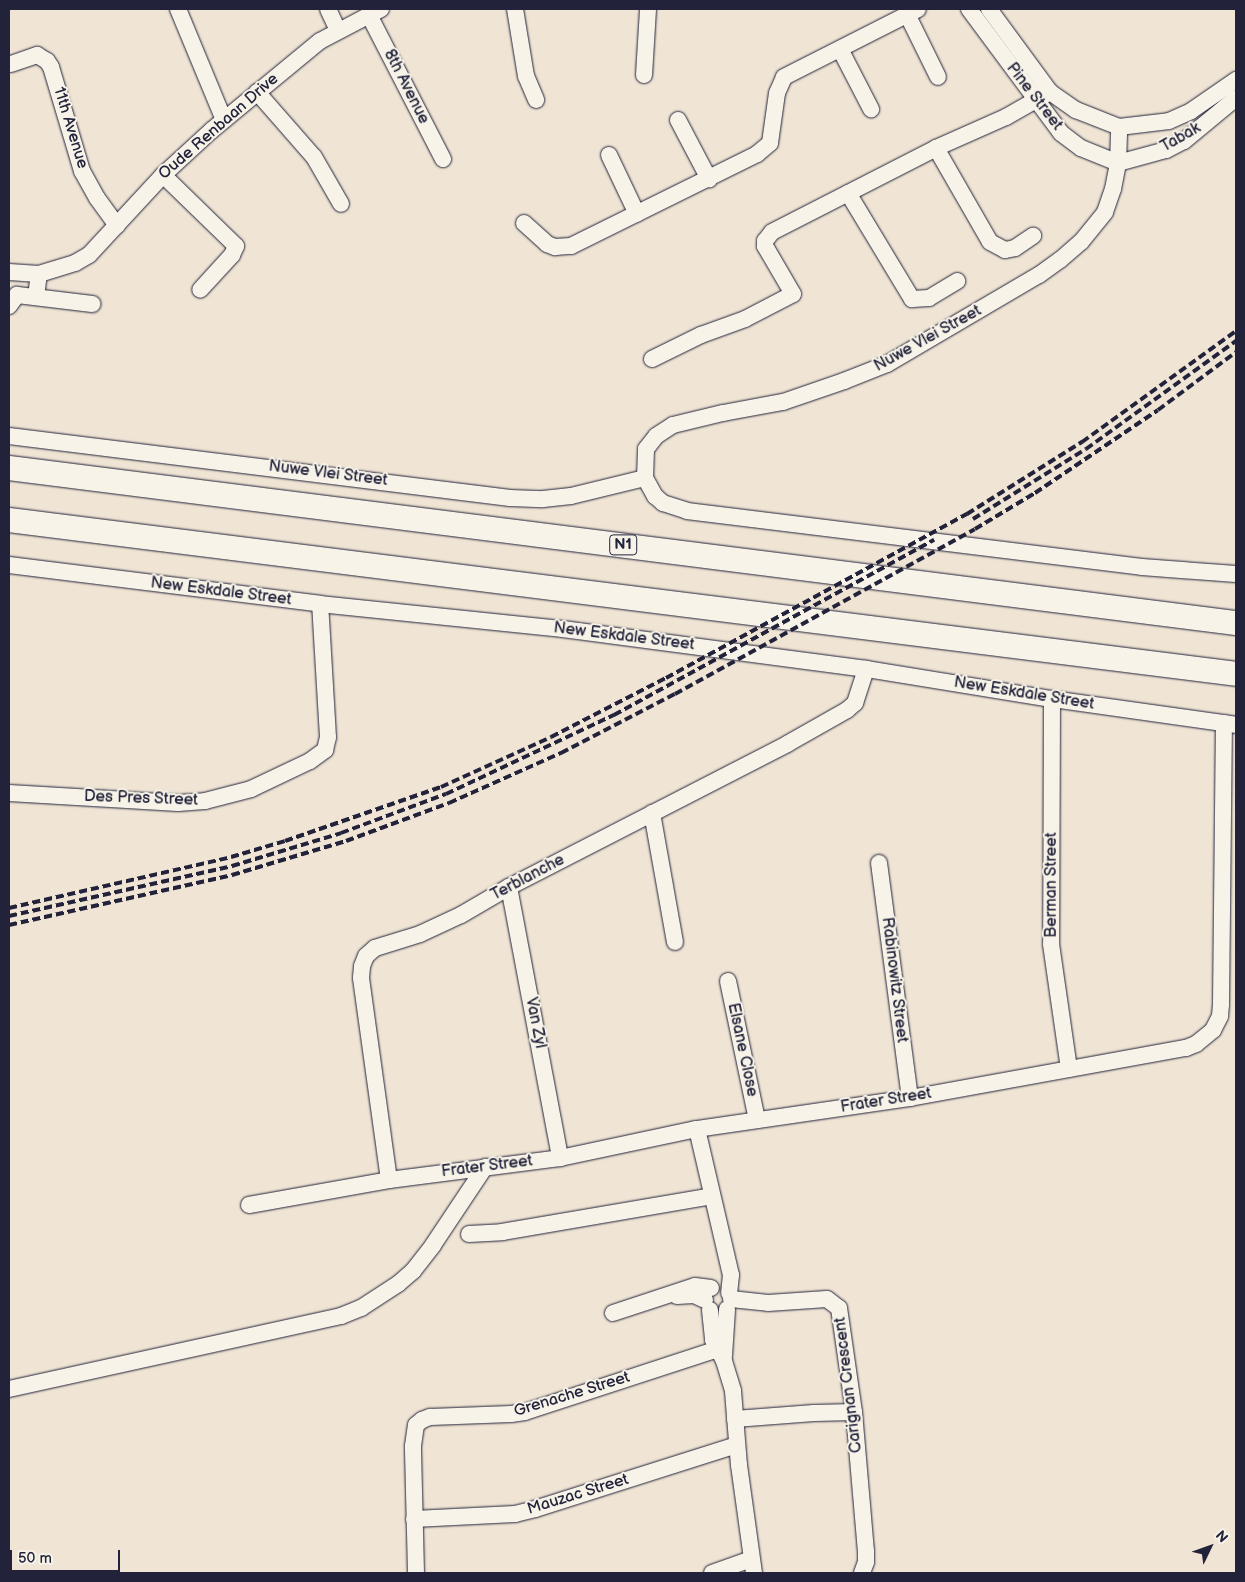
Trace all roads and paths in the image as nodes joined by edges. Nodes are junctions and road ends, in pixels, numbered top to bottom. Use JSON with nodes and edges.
{"nodes":[{"id":1,"x":178,"y":9,"type":"edge"},
{"id":2,"x":328,"y":9,"type":"edge"},
{"id":3,"x":515,"y":9,"type":"edge"},
{"id":4,"x":648,"y":9,"type":"edge"},
{"id":5,"x":969,"y":9,"type":"edge"},
{"id":6,"x":989,"y":9,"type":"edge"},
{"id":7,"x":912,"y":11,"type":"edge"},
{"id":8,"x":375,"y":12,"type":"edge"},
{"id":9,"x":338,"y":30,"type":"junction"},
{"id":10,"x":840,"y":48,"type":"junction"},
{"id":11,"x":11,"y":64,"type":"dead end"},
{"id":12,"x":644,"y":75,"type":"dead end"},
{"id":13,"x":938,"y":77,"type":"dead end"},
{"id":14,"x":1236,"y":80,"type":"edge"},
{"id":15,"x":257,"y":92,"type":"junction"},
{"id":16,"x":1043,"y":97,"type":"junction"},
{"id":17,"x":1236,"y":98,"type":"edge"},
{"id":18,"x":536,"y":100,"type":"dead end"},
{"id":19,"x":871,"y":109,"type":"dead end"},
{"id":20,"x":224,"y":120,"type":"junction"},
{"id":21,"x":678,"y":120,"type":"dead end"},
{"id":22,"x":1119,"y":127,"type":"junction"},
{"id":23,"x":936,"y":148,"type":"junction"},
{"id":24,"x":608,"y":155,"type":"dead end"},
{"id":25,"x":444,"y":159,"type":"dead end"},
{"id":26,"x":1118,"y":163,"type":"junction"},
{"id":27,"x":163,"y":174,"type":"junction"},
{"id":28,"x":709,"y":179,"type":"junction"},
{"id":29,"x":848,"y":193,"type":"junction"},
{"id":30,"x":341,"y":204,"type":"dead end"},
{"id":31,"x":637,"y":214,"type":"junction"},
{"id":32,"x":524,"y":223,"type":"dead end"},
{"id":33,"x":117,"y":226,"type":"junction"},
{"id":34,"x":1034,"y":236,"type":"dead end"},
{"id":35,"x":9,"y":272,"type":"edge"},
{"id":36,"x":38,"y":274,"type":"junction"},
{"id":37,"x":957,"y":281,"type":"dead end"},
{"id":38,"x":200,"y":290,"type":"dead end"},
{"id":39,"x":36,"y":297,"type":"junction"},
{"id":40,"x":92,"y":304,"type":"dead end"},
{"id":41,"x":9,"y":306,"type":"edge"},
{"id":42,"x":652,"y":359,"type":"dead end"},
{"id":43,"x":9,"y":436,"type":"edge"},
{"id":44,"x":9,"y":459,"type":"edge"},
{"id":45,"x":9,"y":468,"type":"edge"},
{"id":46,"x":645,"y":478,"type":"junction"},
{"id":47,"x":229,"y":496,"type":"junction"},
{"id":48,"x":9,"y":520,"type":"edge"},
{"id":49,"x":9,"y":565,"type":"edge"},
{"id":50,"x":1236,"y":574,"type":"edge"},
{"id":51,"x":320,"y":604,"type":"junction"},
{"id":52,"x":1236,"y":623,"type":"edge"},
{"id":53,"x":866,"y":669,"type":"junction"},
{"id":54,"x":1236,"y":674,"type":"edge"},
{"id":55,"x":1052,"y":699,"type":"junction"},
{"id":56,"x":1230,"y":724,"type":"edge"},
{"id":57,"x":9,"y":793,"type":"edge"},
{"id":58,"x":652,"y":813,"type":"junction"},
{"id":59,"x":879,"y":863,"type":"dead end"},
{"id":60,"x":509,"y":887,"type":"junction"},
{"id":61,"x":675,"y":942,"type":"dead end"},
{"id":62,"x":728,"y":981,"type":"dead end"},
{"id":63,"x":1069,"y":1068,"type":"junction"},
{"id":64,"x":910,"y":1098,"type":"junction"},
{"id":65,"x":757,"y":1120,"type":"junction"},
{"id":66,"x":697,"y":1129,"type":"junction"},
{"id":67,"x":560,"y":1158,"type":"junction"},
{"id":68,"x":485,"y":1167,"type":"junction"},
{"id":69,"x":389,"y":1180,"type":"junction"},
{"id":70,"x":712,"y":1196,"type":"junction"},
{"id":71,"x":249,"y":1205,"type":"dead end"},
{"id":72,"x":469,"y":1234,"type":"dead end"},
{"id":73,"x":719,"y":1298,"type":"junction"},
{"id":74,"x":613,"y":1313,"type":"dead end"},
{"id":75,"x":722,"y":1352,"type":"junction"},
{"id":76,"x":9,"y":1389,"type":"edge"},
{"id":77,"x":854,"y":1412,"type":"junction"},
{"id":78,"x":735,"y":1419,"type":"junction"},
{"id":79,"x":737,"y":1445,"type":"junction"},
{"id":80,"x":414,"y":1519,"type":"junction"},
{"id":81,"x":752,"y":1566,"type":"edge"},
{"id":82,"x":416,"y":1573,"type":"edge"},
{"id":83,"x":712,"y":1573,"type":"edge"},
{"id":84,"x":862,"y":1573,"type":"edge"}],
"edges":[{"from":1,"to":20,"type":"street"},
{"from":2,"to":9,"type":"street"},
{"from":3,"to":18,"type":"street"},
{"from":4,"to":12,"type":"street"},
{"from":5,"to":16,"type":"street","name":"Pine Street"},
{"from":6,"to":16,"type":"street","name":"Pine Street"},
{"from":7,"to":10,"type":"street"},
{"from":7,"to":13,"type":"street"},
{"from":8,"to":9,"type":"street","name":"Oude Renbaan Drive"},
{"from":8,"to":25,"type":"street","name":"8th Avenue"},
{"from":9,"to":15,"type":"street","name":"Oude Renbaan Drive"},
{"from":10,"to":19,"type":"street"},
{"from":10,"to":28,"type":"street"},
{"from":11,"to":33,"type":"street","name":"11th Avenue"},
{"from":14,"to":22,"type":"street","name":"Tabak"},
{"from":15,"to":20,"type":"street","name":"Oude Renbaan Drive"},
{"from":15,"to":30,"type":"street"},
{"from":16,"to":22,"type":"street","name":"Pine Street"},
{"from":16,"to":23,"type":"street"},
{"from":16,"to":26,"type":"street","name":"Pine Street"},
{"from":17,"to":26,"type":"street","name":"Tabak"},
{"from":20,"to":27,"type":"street","name":"Oude Renbaan Drive"},
{"from":21,"to":28,"type":"street"},
{"from":22,"to":26,"type":"street","name":"Nuwe Vlei Street"},
{"from":23,"to":29,"type":"street"},
{"from":23,"to":34,"type":"street"},
{"from":24,"to":31,"type":"street"},
{"from":26,"to":46,"type":"street","name":"Nuwe Vlei Street"},
{"from":27,"to":33,"type":"street","name":"Oude Renbaan Drive"},
{"from":27,"to":38,"type":"street"},
{"from":28,"to":31,"type":"street"},
{"from":29,"to":37,"type":"street"},
{"from":29,"to":42,"type":"street"},
{"from":31,"to":32,"type":"street"},
{"from":33,"to":36,"type":"street","name":"Oude Renbaan Drive"},
{"from":35,"to":36,"type":"street"},
{"from":36,"to":39,"type":"street"},
{"from":39,"to":40,"type":"street"},
{"from":39,"to":41,"type":"street"},
{"from":43,"to":46,"type":"street","name":"Nuwe Vlei Street"},
{"from":44,"to":47,"type":"highway"},
{"from":45,"to":47,"type":"highway","number":"N1"},
{"from":46,"to":50,"type":"street"},
{"from":47,"to":52,"type":"highway","number":"N1"},
{"from":48,"to":54,"type":"highway"},
{"from":49,"to":51,"type":"street","name":"New Eskdale Street"},
{"from":51,"to":53,"type":"street","name":"New Eskdale Street"},
{"from":51,"to":57,"type":"street","name":"Des Pres Street"},
{"from":53,"to":55,"type":"street","name":"New Eskdale Street"},
{"from":53,"to":58,"type":"street","name":"Terblanche"},
{"from":55,"to":56,"type":"street","name":"New Eskdale Street"},
{"from":55,"to":63,"type":"street","name":"Berman Street"},
{"from":56,"to":63,"type":"street","name":"Frater Street"},
{"from":58,"to":60,"type":"street","name":"Terblanche"},
{"from":58,"to":61,"type":"street"},
{"from":59,"to":64,"type":"street","name":"Rabinowitz Street"},
{"from":60,"to":67,"type":"street","name":"Van Zyl"},
{"from":60,"to":69,"type":"street","name":"Terblanche"},
{"from":62,"to":65,"type":"street","name":"Elsane Close"},
{"from":63,"to":64,"type":"street","name":"Frater Street"},
{"from":64,"to":65,"type":"street","name":"Frater Street"},
{"from":65,"to":66,"type":"street","name":"Frater Street"},
{"from":66,"to":67,"type":"street","name":"Frater Street"},
{"from":66,"to":70,"type":"street"},
{"from":67,"to":68,"type":"street","name":"Frater Street"},
{"from":68,"to":69,"type":"street","name":"Frater Street"},
{"from":68,"to":76,"type":"street"},
{"from":69,"to":71,"type":"street","name":"Frater Street"},
{"from":70,"to":72,"type":"street"},
{"from":70,"to":73,"type":"street"},
{"from":73,"to":74,"type":"street"},
{"from":73,"to":75,"type":"street"},
{"from":73,"to":77,"type":"street","name":"Carignan Crescent"},
{"from":75,"to":78,"type":"street"},
{"from":75,"to":80,"type":"street","name":"Grenache Street"},
{"from":77,"to":78,"type":"street"},
{"from":77,"to":84,"type":"street","name":"Carignan Crescent"},
{"from":78,"to":79,"type":"street"},
{"from":79,"to":80,"type":"street","name":"Mauzac Street"},
{"from":79,"to":81,"type":"street"},
{"from":80,"to":82,"type":"street","name":"Grenache Street"},
{"from":81,"to":83,"type":"street"}]}
